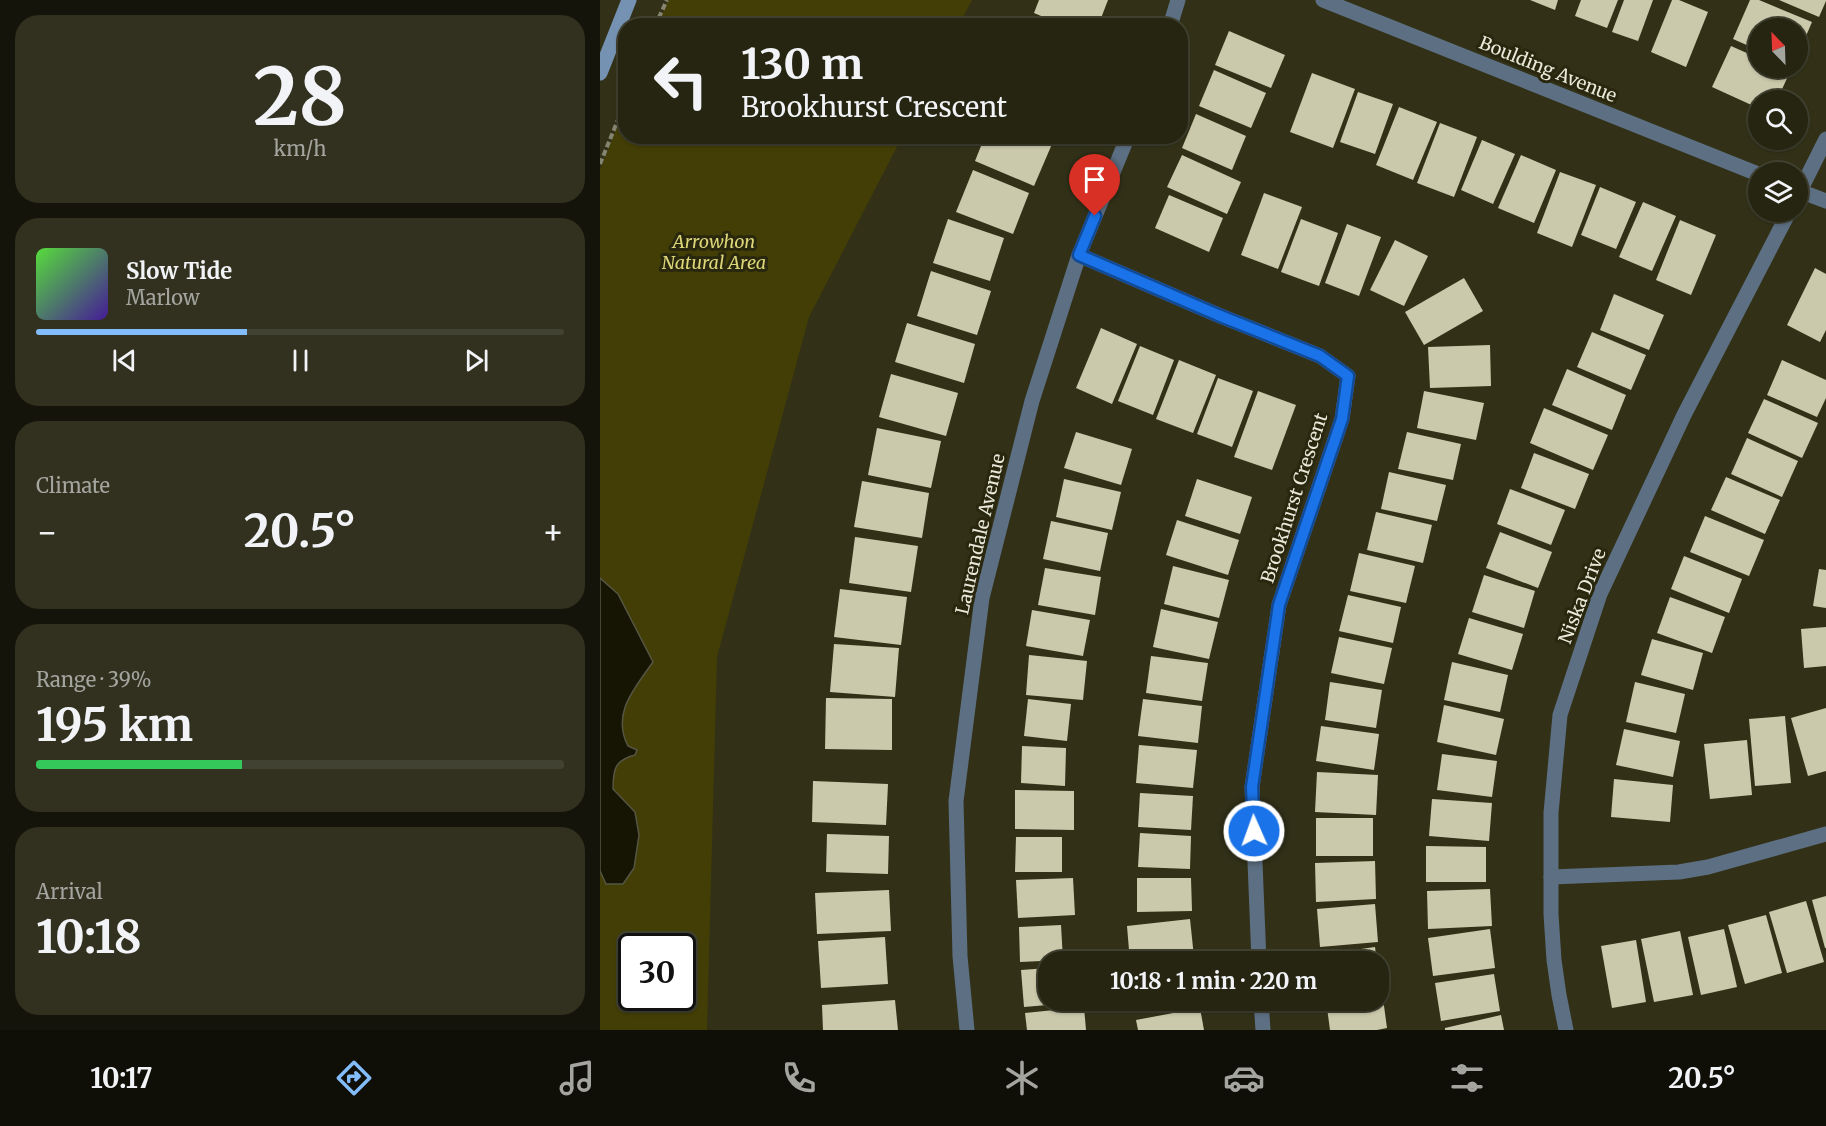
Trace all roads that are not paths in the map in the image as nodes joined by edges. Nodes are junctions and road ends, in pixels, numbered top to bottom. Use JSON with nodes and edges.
{"nodes":[{"id":1,"x":629,"y":0,"type":"edge"},
{"id":2,"x":1178,"y":0,"type":"edge"},
{"id":3,"x":1323,"y":0,"type":"edge"},
{"id":4,"x":622,"y":18,"type":"edge"},
{"id":5,"x":1172,"y":18,"type":"edge"},
{"id":6,"x":618,"y":28,"type":"edge"},
{"id":7,"x":600,"y":73,"type":"edge"},
{"id":8,"x":1826,"y":139,"type":"edge"},
{"id":9,"x":1125,"y":144,"type":"edge"},
{"id":10,"x":1748,"y":170,"type":"edge"},
{"id":11,"x":1808,"y":174,"type":"edge"},
{"id":12,"x":1808,"y":196,"type":"edge"},
{"id":13,"x":1826,"y":201,"type":"edge"},
{"id":14,"x":1784,"y":222,"type":"edge"},
{"id":15,"x":1079,"y":255,"type":"junction"},
{"id":16,"x":1826,"y":834,"type":"edge"},
{"id":17,"x":1551,"y":877,"type":"junction"},
{"id":18,"x":1259,"y":951,"type":"edge"},
{"id":19,"x":1262,"y":1011,"type":"edge"},
{"id":20,"x":967,"y":1030,"type":"edge"},
{"id":21,"x":1263,"y":1030,"type":"edge"},
{"id":22,"x":1566,"y":1030,"type":"edge"}],
"edges":[{"from":1,"to":4,"type":"main road"},
{"from":2,"to":5,"type":"street"},
{"from":3,"to":10,"type":"street","name":"Boulding Avenue"},
{"from":6,"to":7,"type":"main road"},
{"from":8,"to":11,"type":"street"},
{"from":9,"to":15,"type":"street","name":"Laurendale Avenue"},
{"from":12,"to":13,"type":"street"},
{"from":14,"to":17,"type":"street","name":"Niska Drive"},
{"from":15,"to":18,"type":"street","name":"Brookhurst Crescent"},
{"from":15,"to":20,"type":"street","name":"Laurendale Avenue"},
{"from":16,"to":17,"type":"street"},
{"from":17,"to":22,"type":"street","name":"Niska Drive"},
{"from":19,"to":21,"type":"street"}]}
